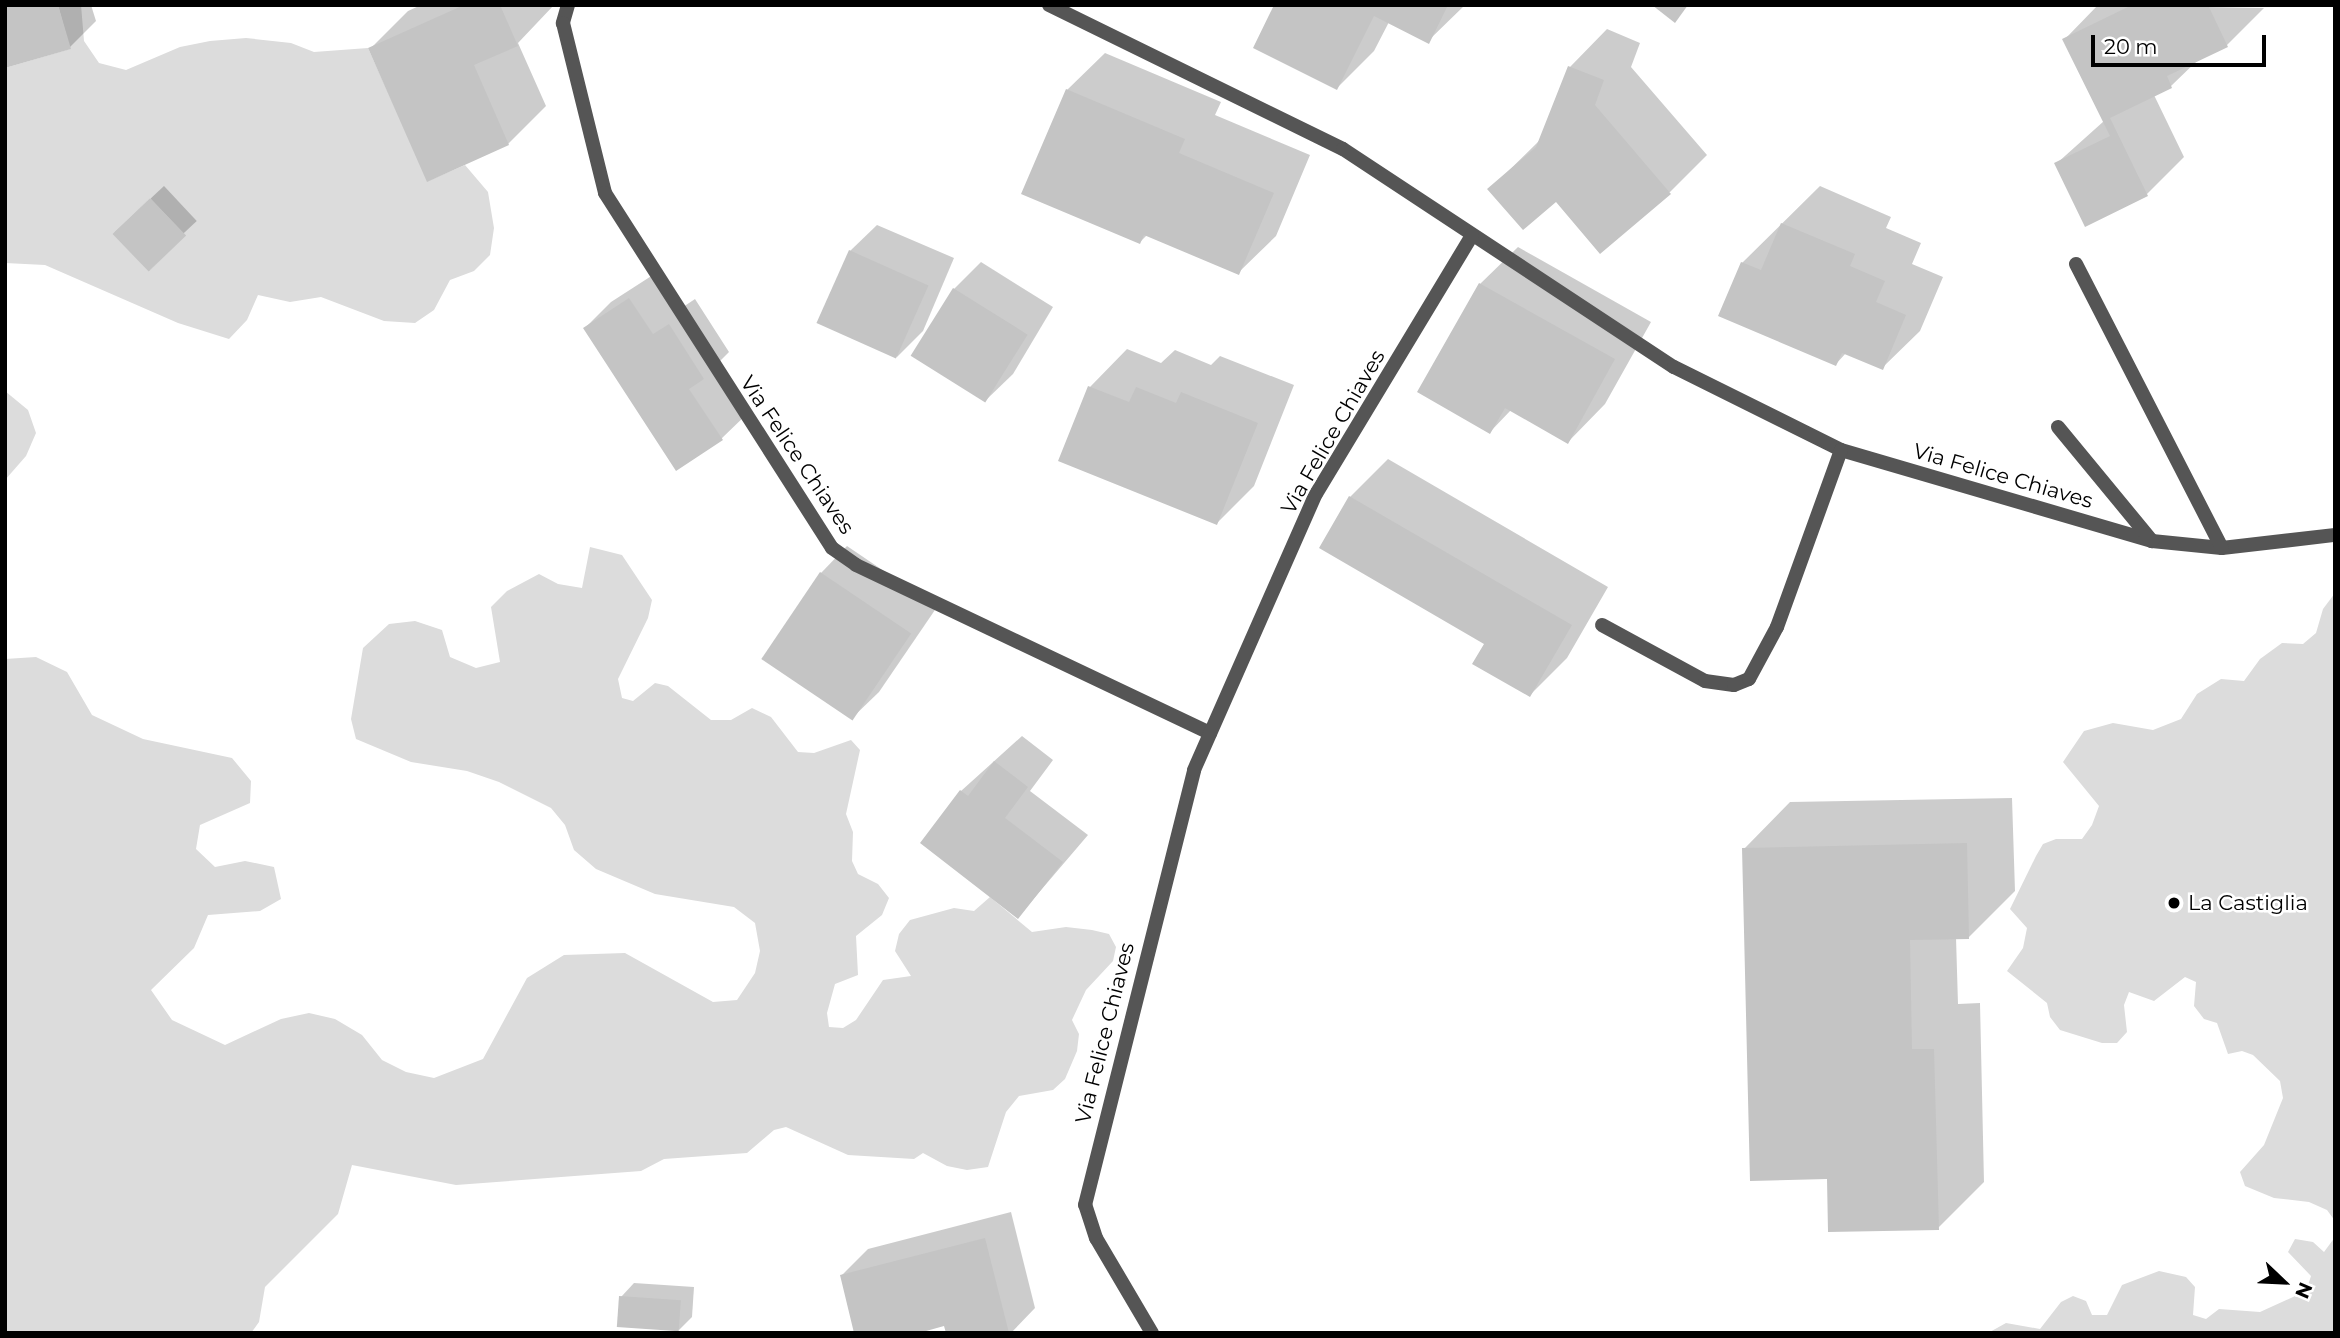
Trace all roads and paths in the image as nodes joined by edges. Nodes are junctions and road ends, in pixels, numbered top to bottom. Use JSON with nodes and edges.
{"nodes":[{"id":1,"x":568,"y":5,"type":"edge"},
{"id":2,"x":1049,"y":5,"type":"edge"},
{"id":3,"x":1472,"y":235,"type":"junction"},
{"id":4,"x":2076,"y":264,"type":"dead end"},
{"id":5,"x":2058,"y":427,"type":"dead end"},
{"id":6,"x":1842,"y":450,"type":"junction"},
{"id":7,"x":2335,"y":536,"type":"edge"},
{"id":8,"x":2152,"y":541,"type":"junction"},
{"id":9,"x":2221,"y":548,"type":"junction"},
{"id":10,"x":1602,"y":625,"type":"dead end"},
{"id":11,"x":1210,"y":733,"type":"junction"},
{"id":12,"x":1152,"y":1333,"type":"edge"}],
"edges":[{"from":1,"to":11,"type":"street","name":"Via Felice Chiaves"},
{"from":2,"to":3,"type":"street","name":"Via Felice Chiaves"},
{"from":3,"to":6,"type":"street","name":"Via Felice Chiaves"},
{"from":3,"to":11,"type":"street","name":"Via Felice Chiaves"},
{"from":4,"to":9,"type":"street"},
{"from":5,"to":8,"type":"street","name":"Via Felice Chiaves"},
{"from":6,"to":8,"type":"street","name":"Via Felice Chiaves"},
{"from":6,"to":10,"type":"street"},
{"from":7,"to":9,"type":"street","name":"Via Felice Chiaves"},
{"from":8,"to":9,"type":"street","name":"Via Felice Chiaves"},
{"from":11,"to":12,"type":"street","name":"Via Felice Chiaves"}]}
